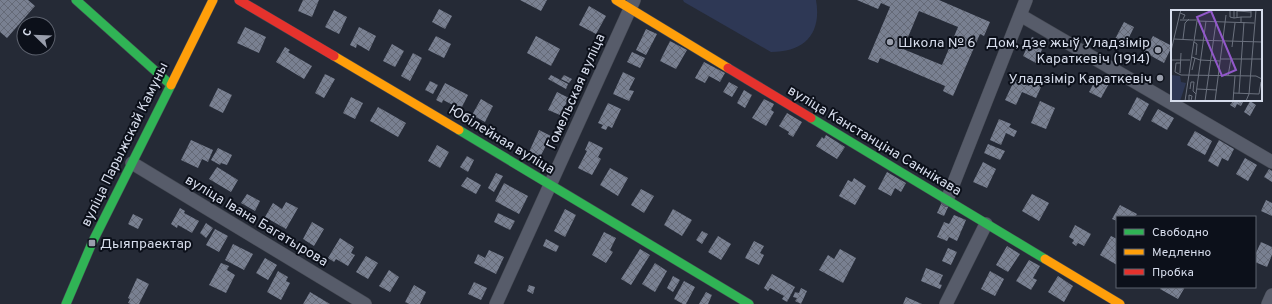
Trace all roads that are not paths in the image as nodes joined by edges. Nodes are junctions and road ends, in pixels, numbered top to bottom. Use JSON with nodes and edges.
{"nodes":[{"id":1,"x":76,"y":0,"type":"edge"},
{"id":2,"x":213,"y":0,"type":"edge"},
{"id":3,"x":239,"y":0,"type":"edge"},
{"id":4,"x":616,"y":0,"type":"edge"},
{"id":5,"x":1026,"y":0,"type":"edge"},
{"id":6,"x":632,"y":4,"type":"edge"},
{"id":7,"x":1020,"y":16,"type":"junction"},
{"id":8,"x":171,"y":85,"type":"junction"},
{"id":9,"x":1272,"y":162,"type":"edge"},
{"id":10,"x":132,"y":163,"type":"junction"},
{"id":11,"x":551,"y":184,"type":"junction"},
{"id":12,"x":947,"y":200,"type":"junction"},
{"id":13,"x":986,"y":224,"type":"junction"},
{"id":14,"x":1272,"y":295,"type":"edge"},
{"id":15,"x":66,"y":303,"type":"edge"},
{"id":16,"x":365,"y":304,"type":"edge"},
{"id":17,"x":496,"y":304,"type":"edge"},
{"id":18,"x":749,"y":304,"type":"edge"},
{"id":19,"x":946,"y":304,"type":"edge"},
{"id":20,"x":1120,"y":304,"type":"edge"},
{"id":21,"x":1268,"y":304,"type":"edge"}],
"edges":[{"from":1,"to":8,"type":"street"},
{"from":2,"to":8,"type":"street","name":"вуліца Парыжскай Камуны"},
{"from":3,"to":11,"type":"street","name":"Юбілейная вуліца"},
{"from":4,"to":6,"type":"street","name":"вуліца Канстанціна Саннікава"},
{"from":5,"to":7,"type":"street"},
{"from":6,"to":11,"type":"street","name":"Гомельская вуліца"},
{"from":6,"to":12,"type":"street","name":"вуліца Канстанціна Саннікава"},
{"from":7,"to":9,"type":"street"},
{"from":7,"to":12,"type":"street"},
{"from":8,"to":10,"type":"street","name":"вуліца Парыжскай Камуны"},
{"from":10,"to":15,"type":"street","name":"вуліца Парыжскай Камуны"},
{"from":10,"to":16,"type":"street","name":"вуліца Івана Багатырова"},
{"from":11,"to":17,"type":"street","name":"Гомельская вуліца"},
{"from":11,"to":18,"type":"street","name":"Юбілейная вуліца"},
{"from":12,"to":13,"type":"street","name":"вуліца Канстанціна Саннікава"},
{"from":13,"to":19,"type":"street"},
{"from":13,"to":20,"type":"street","name":"вуліца Канстанціна Саннікава"},
{"from":14,"to":21,"type":"street"}]}
